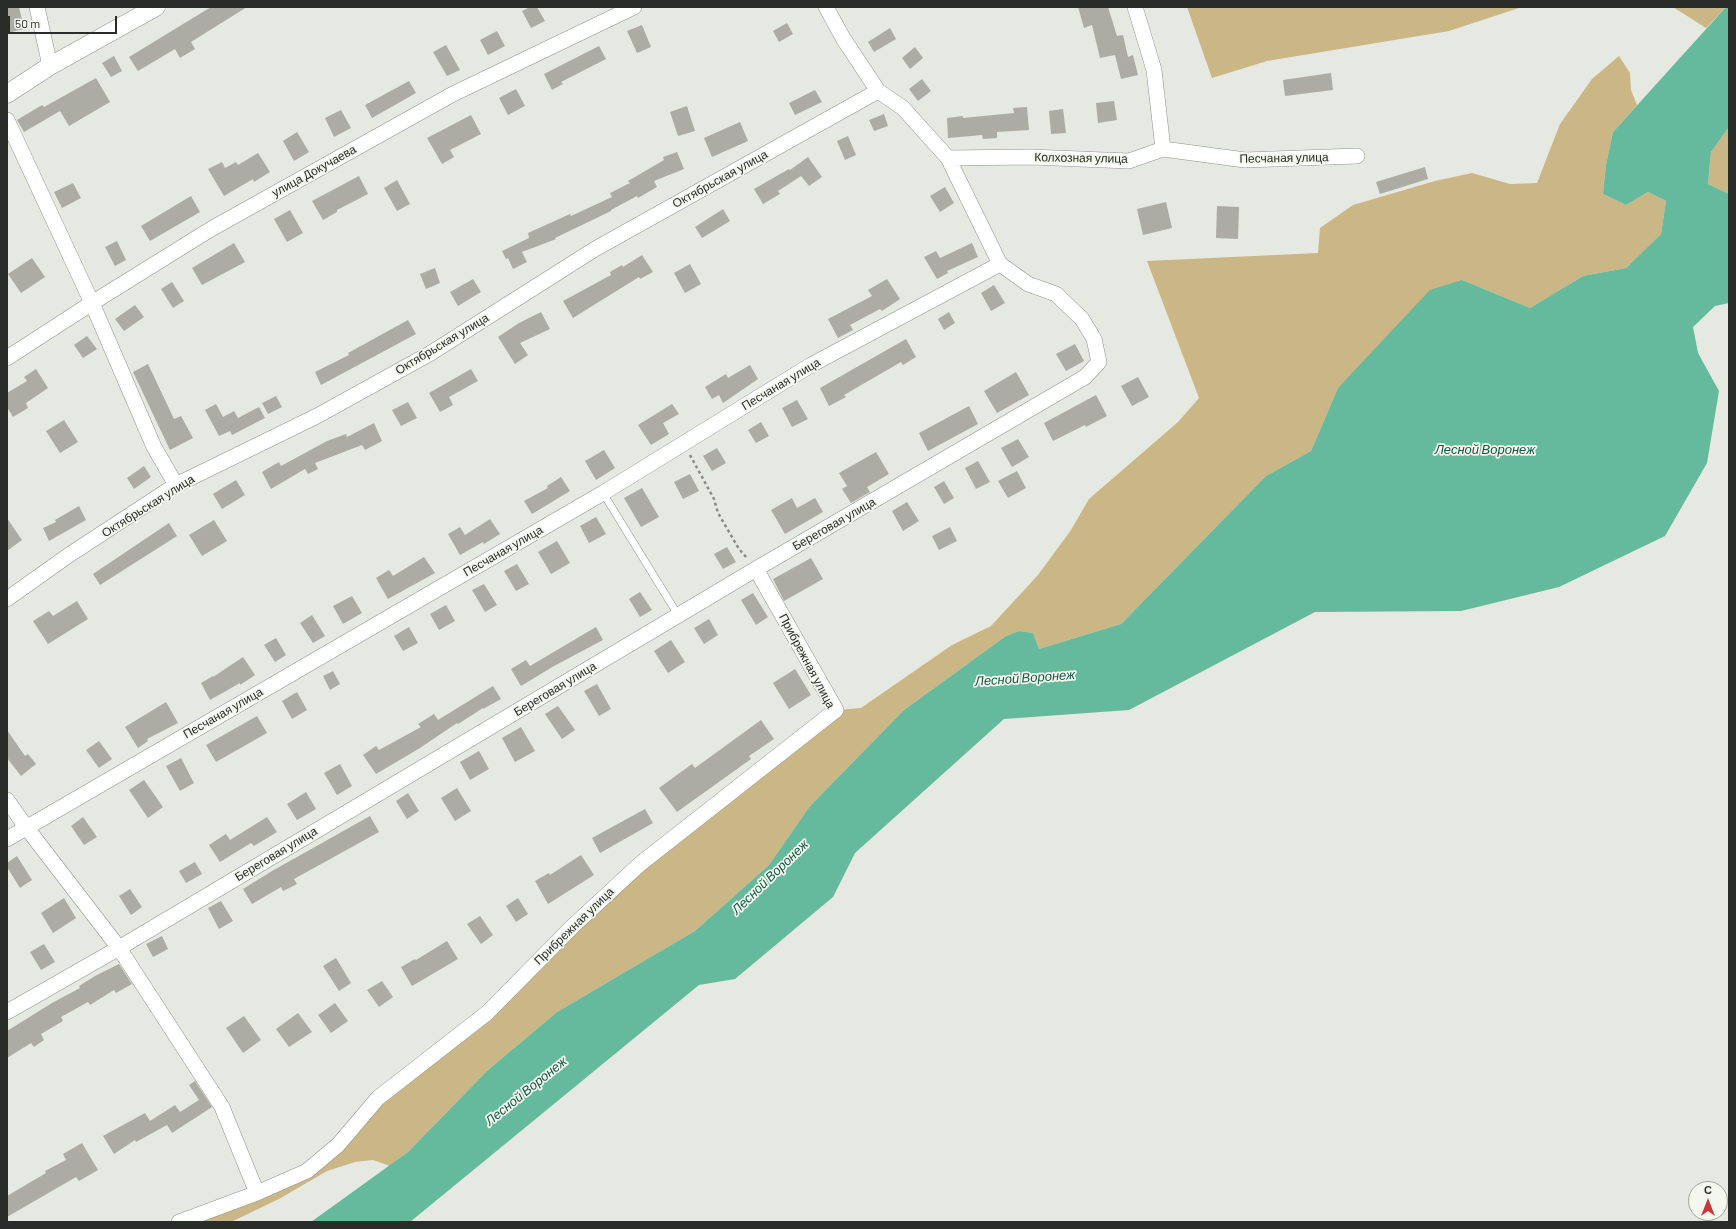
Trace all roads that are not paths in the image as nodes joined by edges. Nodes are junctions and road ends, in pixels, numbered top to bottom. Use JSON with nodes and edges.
{"nodes":[{"id":1,"x":37,"y":7,"type":"edge"},
{"id":2,"x":156,"y":7,"type":"edge"},
{"id":3,"x":634,"y":7,"type":"edge"},
{"id":4,"x":826,"y":7,"type":"edge"},
{"id":5,"x":1135,"y":7,"type":"edge"},
{"id":6,"x":50,"y":66,"type":"junction"},
{"id":7,"x":878,"y":90,"type":"junction"},
{"id":8,"x":7,"y":94,"type":"edge"},
{"id":9,"x":7,"y":120,"type":"edge"},
{"id":10,"x":1163,"y":149,"type":"junction"},
{"id":11,"x":1357,"y":156,"type":"dead end"},
{"id":12,"x":948,"y":158,"type":"junction"},
{"id":13,"x":1000,"y":264,"type":"junction"},
{"id":14,"x":92,"y":303,"type":"junction"},
{"id":15,"x":7,"y":358,"type":"edge"},
{"id":16,"x":176,"y":485,"type":"junction"},
{"id":17,"x":603,"y":493,"type":"junction"},
{"id":18,"x":756,"y":569,"type":"junction"},
{"id":19,"x":7,"y":599,"type":"edge"},
{"id":20,"x":678,"y":615,"type":"junction"},
{"id":21,"x":7,"y":800,"type":"edge"},
{"id":22,"x":26,"y":827,"type":"junction"},
{"id":23,"x":7,"y":839,"type":"edge"},
{"id":24,"x":119,"y":948,"type":"junction"},
{"id":25,"x":7,"y":1012,"type":"edge"},
{"id":26,"x":257,"y":1193,"type":"junction"},
{"id":27,"x":179,"y":1222,"type":"edge"}],
"edges":[{"from":1,"to":6,"type":"street"},
{"from":2,"to":6,"type":"street"},
{"from":3,"to":14,"type":"street","name":"улица Докучаева"},
{"from":4,"to":7,"type":"street"},
{"from":5,"to":10,"type":"street"},
{"from":6,"to":8,"type":"street"},
{"from":7,"to":12,"type":"street"},
{"from":7,"to":16,"type":"street","name":"Октябрьская улица"},
{"from":9,"to":14,"type":"street"},
{"from":10,"to":11,"type":"street","name":"Песчаная улица"},
{"from":10,"to":12,"type":"street","name":"Колхозная улица"},
{"from":12,"to":13,"type":"street"},
{"from":13,"to":17,"type":"street","name":"Песчаная улица"},
{"from":13,"to":18,"type":"street","name":"Береговая улица"},
{"from":14,"to":15,"type":"street","name":"улица Докучаева"},
{"from":14,"to":16,"type":"street"},
{"from":16,"to":19,"type":"street","name":"Октябрьская улица"},
{"from":17,"to":20,"type":"lane"},
{"from":17,"to":22,"type":"street","name":"Песчаная улица"},
{"from":18,"to":20,"type":"street","name":"Береговая улица"},
{"from":18,"to":26,"type":"street","name":"Прибрежная улица"},
{"from":20,"to":24,"type":"street","name":"Береговая улица"},
{"from":21,"to":22,"type":"street"},
{"from":22,"to":23,"type":"street","name":"Песчаная улица"},
{"from":22,"to":24,"type":"street"},
{"from":24,"to":25,"type":"street","name":"Береговая улица"},
{"from":24,"to":26,"type":"street"},
{"from":26,"to":27,"type":"street","name":"Прибрежная улица"}]}
